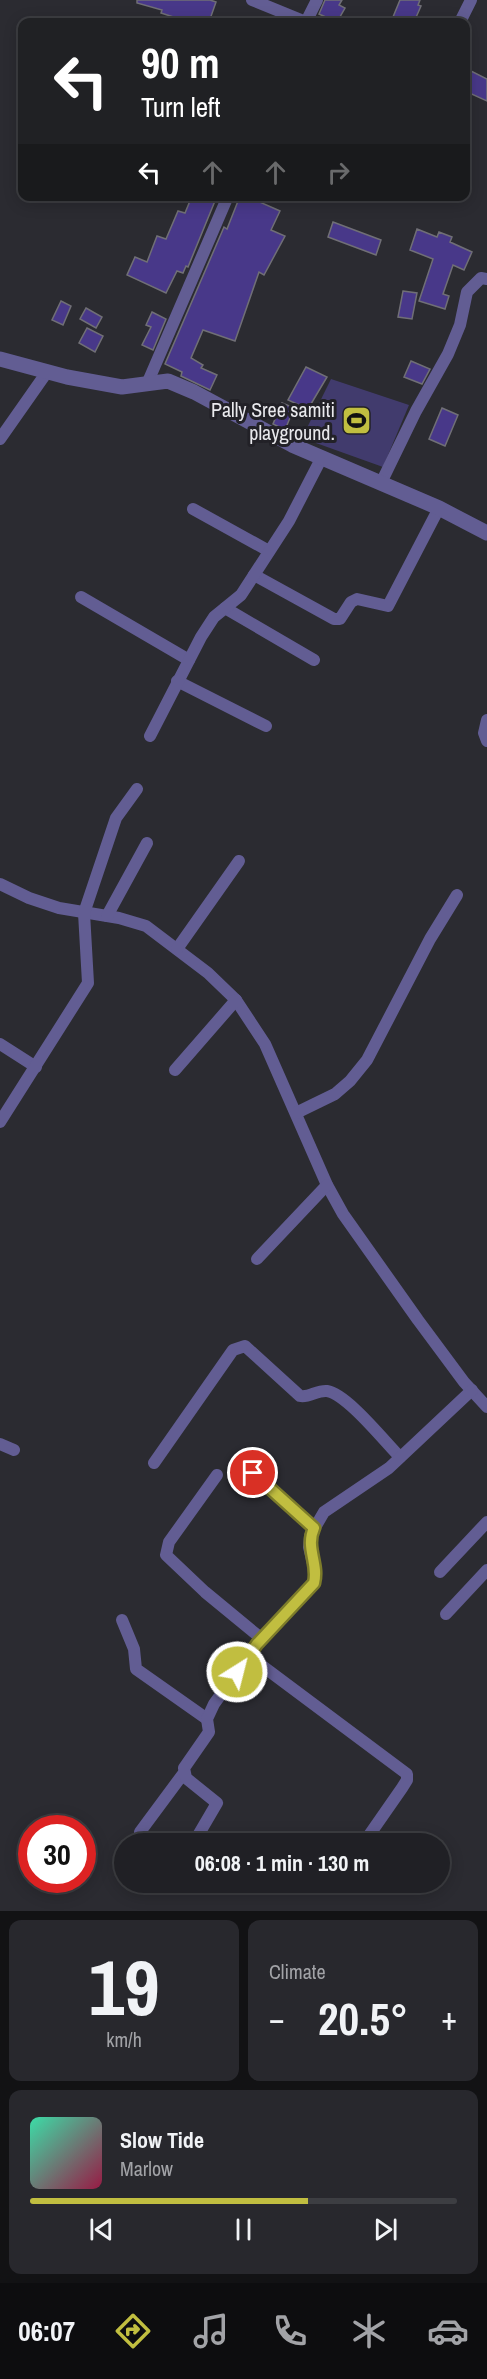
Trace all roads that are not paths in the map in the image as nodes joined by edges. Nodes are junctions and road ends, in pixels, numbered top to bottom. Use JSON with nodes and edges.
{"nodes":[{"id":1,"x":252,"y":0,"type":"edge"},
{"id":2,"x":317,"y":0,"type":"edge"},
{"id":3,"x":471,"y":0,"type":"edge"},
{"id":4,"x":296,"y":18,"type":"edge"},
{"id":5,"x":308,"y":18,"type":"edge"},
{"id":6,"x":462,"y":18,"type":"edge"},
{"id":7,"x":226,"y":201,"type":"edge"},
{"id":8,"x":487,"y":279,"type":"edge"},
{"id":9,"x":0,"y":359,"type":"edge"},
{"id":10,"x":47,"y":372,"type":"junction"},
{"id":11,"x":147,"y":384,"type":"junction"},
{"id":12,"x":0,"y":439,"type":"edge"},
{"id":13,"x":322,"y":457,"type":"junction"},
{"id":14,"x":381,"y":483,"type":"junction"},
{"id":15,"x":439,"y":508,"type":"junction"},
{"id":16,"x":193,"y":509,"type":"dead end"},
{"id":17,"x":487,"y":533,"type":"edge"},
{"id":18,"x":269,"y":551,"type":"junction"},
{"id":19,"x":254,"y":575,"type":"junction"},
{"id":20,"x":81,"y":597,"type":"dead end"},
{"id":21,"x":225,"y":608,"type":"junction"},
{"id":22,"x":189,"y":660,"type":"junction"},
{"id":23,"x":314,"y":660,"type":"dead end"},
{"id":24,"x":177,"y":681,"type":"junction"},
{"id":25,"x":487,"y":720,"type":"edge"},
{"id":26,"x":266,"y":726,"type":"dead end"},
{"id":27,"x":150,"y":736,"type":"dead end"},
{"id":28,"x":487,"y":741,"type":"edge"},
{"id":29,"x":137,"y":789,"type":"dead end"},
{"id":30,"x":147,"y":843,"type":"dead end"},
{"id":31,"x":239,"y":861,"type":"dead end"},
{"id":32,"x":0,"y":884,"type":"edge"},
{"id":33,"x":457,"y":895,"type":"dead end"},
{"id":34,"x":84,"y":913,"type":"junction"},
{"id":35,"x":107,"y":916,"type":"junction"},
{"id":36,"x":177,"y":949,"type":"junction"},
{"id":37,"x":236,"y":1000,"type":"junction"},
{"id":38,"x":0,"y":1044,"type":"edge"},
{"id":39,"x":36,"y":1067,"type":"junction"},
{"id":40,"x":174,"y":1071,"type":"dead end"},
{"id":41,"x":296,"y":1113,"type":"junction"},
{"id":42,"x":0,"y":1122,"type":"edge"},
{"id":43,"x":327,"y":1185,"type":"junction"},
{"id":44,"x":256,"y":1259,"type":"dead end"},
{"id":45,"x":472,"y":1390,"type":"junction"},
{"id":46,"x":487,"y":1407,"type":"edge"},
{"id":47,"x":0,"y":1444,"type":"edge"},
{"id":48,"x":14,"y":1450,"type":"dead end"},
{"id":49,"x":400,"y":1457,"type":"junction"},
{"id":50,"x":154,"y":1463,"type":"dead end"},
{"id":51,"x":253,"y":1473,"type":"dead end"},
{"id":52,"x":217,"y":1475,"type":"dead end"},
{"id":53,"x":487,"y":1522,"type":"edge"},
{"id":54,"x":314,"y":1528,"type":"junction"},
{"id":55,"x":487,"y":1570,"type":"edge"},
{"id":56,"x":440,"y":1572,"type":"dead end"},
{"id":57,"x":446,"y":1614,"type":"dead end"},
{"id":58,"x":122,"y":1620,"type":"dead end"},
{"id":59,"x":262,"y":1639,"type":"junction"},
{"id":60,"x":249,"y":1656,"type":"junction"},
{"id":61,"x":207,"y":1719,"type":"junction"},
{"id":62,"x":183,"y":1774,"type":"junction"},
{"id":63,"x":140,"y":1832,"type":"dead end"},
{"id":64,"x":200,"y":1833,"type":"edge"},
{"id":65,"x":371,"y":1833,"type":"edge"}],
"edges":[{"from":1,"to":4,"type":"street"},
{"from":2,"to":5,"type":"street"},
{"from":3,"to":6,"type":"street"},
{"from":7,"to":11,"type":"street"},
{"from":8,"to":14,"type":"street"},
{"from":9,"to":10,"type":"street"},
{"from":10,"to":11,"type":"street"},
{"from":10,"to":12,"type":"street"},
{"from":11,"to":13,"type":"street"},
{"from":13,"to":14,"type":"street"},
{"from":13,"to":18,"type":"street"},
{"from":14,"to":15,"type":"street"},
{"from":15,"to":17,"type":"street"},
{"from":15,"to":19,"type":"street"},
{"from":16,"to":18,"type":"street"},
{"from":18,"to":19,"type":"street"},
{"from":19,"to":21,"type":"street"},
{"from":20,"to":22,"type":"street"},
{"from":21,"to":22,"type":"street"},
{"from":21,"to":23,"type":"street"},
{"from":22,"to":24,"type":"street"},
{"from":24,"to":26,"type":"street"},
{"from":24,"to":27,"type":"street"},
{"from":25,"to":28,"type":"street"},
{"from":29,"to":34,"type":"street"},
{"from":30,"to":35,"type":"street"},
{"from":31,"to":36,"type":"street"},
{"from":32,"to":34,"type":"street"},
{"from":33,"to":41,"type":"street"},
{"from":34,"to":35,"type":"street"},
{"from":34,"to":39,"type":"street"},
{"from":35,"to":36,"type":"street"},
{"from":36,"to":37,"type":"street"},
{"from":37,"to":40,"type":"street"},
{"from":37,"to":41,"type":"street"},
{"from":38,"to":39,"type":"street"},
{"from":39,"to":42,"type":"street"},
{"from":41,"to":43,"type":"street"},
{"from":43,"to":44,"type":"street"},
{"from":43,"to":45,"type":"street"},
{"from":45,"to":46,"type":"street"},
{"from":45,"to":49,"type":"street"},
{"from":47,"to":48,"type":"street"},
{"from":49,"to":50,"type":"street"},
{"from":49,"to":54,"type":"street"},
{"from":51,"to":54,"type":"street"},
{"from":52,"to":59,"type":"street"},
{"from":53,"to":56,"type":"street"},
{"from":54,"to":59,"type":"street"},
{"from":55,"to":57,"type":"street"},
{"from":58,"to":61,"type":"street"},
{"from":59,"to":60,"type":"street"},
{"from":60,"to":61,"type":"street"},
{"from":60,"to":65,"type":"street"},
{"from":61,"to":62,"type":"street"},
{"from":62,"to":63,"type":"street"},
{"from":62,"to":64,"type":"street"}]}
